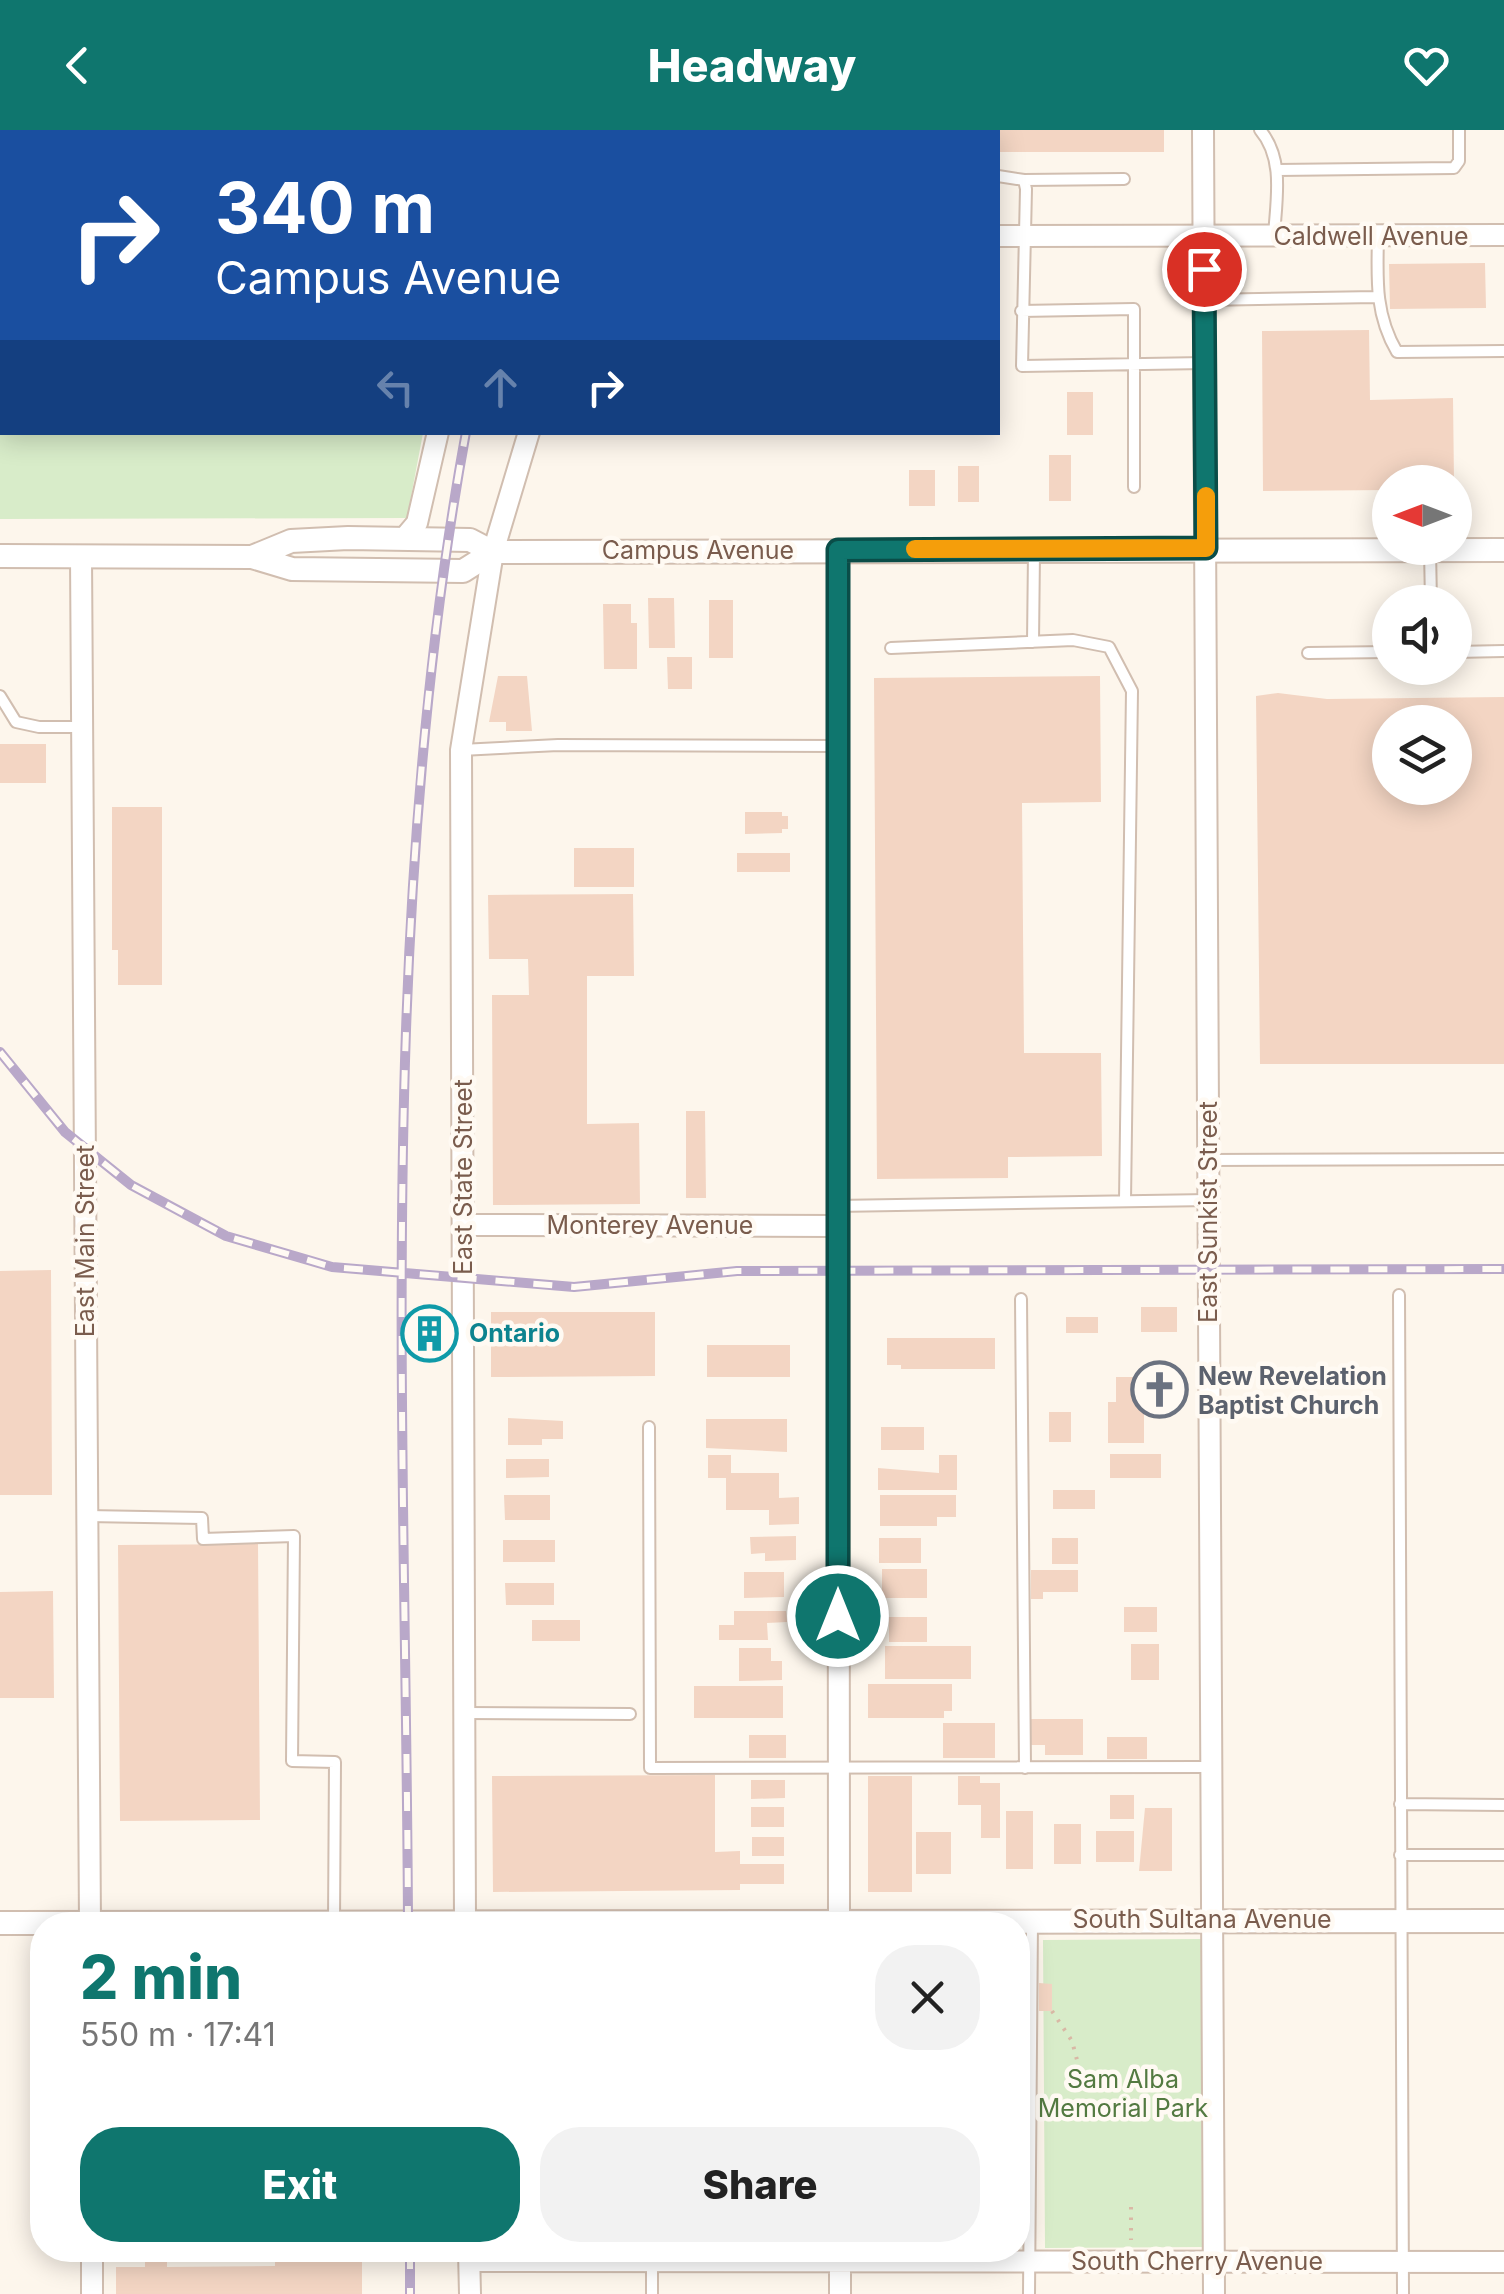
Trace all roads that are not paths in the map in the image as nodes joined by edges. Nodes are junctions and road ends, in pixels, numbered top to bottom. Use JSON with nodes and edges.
{"nodes":[{"id":1,"x":1203,"y":130,"type":"edge"},
{"id":2,"x":1260,"y":130,"type":"edge"},
{"id":3,"x":1460,"y":130,"type":"edge"},
{"id":4,"x":1277,"y":170,"type":"junction"},
{"id":5,"x":1000,"y":176,"type":"edge"},
{"id":6,"x":1124,"y":179,"type":"dead end"},
{"id":7,"x":1024,"y":180,"type":"junction"},
{"id":8,"x":1504,"y":235,"type":"edge"},
{"id":9,"x":1000,"y":236,"type":"edge"},
{"id":10,"x":1024,"y":236,"type":"junction"},
{"id":11,"x":1203,"y":237,"type":"junction"},
{"id":12,"x":1274,"y":237,"type":"junction"},
{"id":13,"x":1378,"y":237,"type":"junction"},
{"id":14,"x":1376,"y":298,"type":"junction"},
{"id":15,"x":1204,"y":300,"type":"junction"},
{"id":16,"x":1022,"y":311,"type":"junction"},
{"id":17,"x":1504,"y":351,"type":"edge"},
{"id":18,"x":1205,"y":363,"type":"junction"},
{"id":19,"x":1134,"y":364,"type":"junction"},
{"id":20,"x":528,"y":435,"type":"edge"},
{"id":21,"x":438,"y":438,"type":"edge"},
{"id":22,"x":1134,"y":487,"type":"dead end"},
{"id":23,"x":406,"y":536,"type":"junction"},
{"id":24,"x":1206,"y":548,"type":"junction"},
{"id":25,"x":1034,"y":549,"type":"junction"},
{"id":26,"x":1372,"y":549,"type":"edge"},
{"id":27,"x":838,"y":550,"type":"junction"},
{"id":28,"x":1472,"y":550,"type":"edge"},
{"id":29,"x":1504,"y":550,"type":"edge"},
{"id":30,"x":493,"y":552,"type":"junction"},
{"id":31,"x":0,"y":556,"type":"edge"},
{"id":32,"x":80,"y":556,"type":"junction"},
{"id":33,"x":252,"y":557,"type":"junction"},
{"id":34,"x":1033,"y":642,"type":"junction"},
{"id":35,"x":891,"y":648,"type":"dead end"},
{"id":36,"x":1504,"y":651,"type":"edge"},
{"id":37,"x":1372,"y":652,"type":"edge"},
{"id":38,"x":1472,"y":652,"type":"edge"},
{"id":39,"x":1308,"y":654,"type":"dead end"},
{"id":40,"x":0,"y":696,"type":"edge"},
{"id":41,"x":82,"y":728,"type":"junction"},
{"id":42,"x":837,"y":746,"type":"junction"},
{"id":43,"x":462,"y":750,"type":"junction"},
{"id":44,"x":1504,"y":1159,"type":"edge"},
{"id":45,"x":1208,"y":1160,"type":"junction"},
{"id":46,"x":1208,"y":1200,"type":"junction"},
{"id":47,"x":1125,"y":1201,"type":"junction"},
{"id":48,"x":835,"y":1216,"type":"junction"},
{"id":49,"x":464,"y":1224,"type":"junction"},
{"id":50,"x":1399,"y":1295,"type":"dead end"},
{"id":51,"x":1022,"y":1299,"type":"dead end"},
{"id":52,"x":648,"y":1427,"type":"dead end"},
{"id":53,"x":87,"y":1516,"type":"junction"},
{"id":54,"x":464,"y":1713,"type":"junction"},
{"id":55,"x":630,"y":1714,"type":"dead end"},
{"id":56,"x":1025,"y":1768,"type":"junction"},
{"id":57,"x":1212,"y":1768,"type":"junction"},
{"id":58,"x":838,"y":1769,"type":"junction"},
{"id":59,"x":1400,"y":1804,"type":"junction"},
{"id":60,"x":1504,"y":1805,"type":"edge"},
{"id":61,"x":1504,"y":1854,"type":"edge"},
{"id":62,"x":1400,"y":1855,"type":"junction"},
{"id":63,"x":90,"y":1912,"type":"edge"},
{"id":64,"x":321,"y":1912,"type":"edge"},
{"id":65,"x":465,"y":1912,"type":"edge"},
{"id":66,"x":839,"y":1912,"type":"edge"},
{"id":67,"x":1212,"y":1918,"type":"junction"},
{"id":68,"x":1032,"y":1920,"type":"joint"},
{"id":69,"x":1400,"y":1920,"type":"junction"},
{"id":70,"x":1504,"y":1921,"type":"edge"},
{"id":71,"x":0,"y":1923,"type":"edge"},
{"id":72,"x":30,"y":1923,"type":"edge"},
{"id":73,"x":1030,"y":2147,"type":"edge"},
{"id":74,"x":1030,"y":2261,"type":"edge"},
{"id":75,"x":1214,"y":2261,"type":"junction"},
{"id":76,"x":92,"y":2262,"type":"edge"},
{"id":77,"x":469,"y":2262,"type":"edge"},
{"id":78,"x":652,"y":2262,"type":"edge"},
{"id":79,"x":840,"y":2262,"type":"edge"},
{"id":80,"x":1029,"y":2262,"type":"edge"},
{"id":81,"x":1403,"y":2262,"type":"junction"},
{"id":82,"x":1504,"y":2262,"type":"edge"},
{"id":83,"x":92,"y":2294,"type":"edge"},
{"id":84,"x":470,"y":2294,"type":"edge"},
{"id":85,"x":652,"y":2294,"type":"edge"},
{"id":86,"x":840,"y":2294,"type":"edge"},
{"id":87,"x":1029,"y":2294,"type":"edge"},
{"id":88,"x":1214,"y":2294,"type":"edge"},
{"id":89,"x":1403,"y":2294,"type":"edge"}],
"edges":[{"from":1,"to":11,"type":"street","name":"East Sunkist Street"},
{"from":2,"to":4,"type":"lane"},
{"from":3,"to":4,"type":"lane"},
{"from":4,"to":12,"type":"lane"},
{"from":5,"to":7,"type":"lane"},
{"from":6,"to":7,"type":"lane"},
{"from":7,"to":10,"type":"lane"},
{"from":8,"to":13,"type":"street","name":"Caldwell Avenue"},
{"from":9,"to":10,"type":"street","name":"Caldwell Avenue"},
{"from":10,"to":11,"type":"street","name":"Caldwell Avenue"},
{"from":10,"to":16,"type":"lane"},
{"from":11,"to":12,"type":"street","name":"Caldwell Avenue"},
{"from":11,"to":15,"type":"street","name":"East Sunkist Street"},
{"from":12,"to":13,"type":"street","name":"Caldwell Avenue"},
{"from":13,"to":14,"type":"lane"},
{"from":14,"to":15,"type":"lane"},
{"from":14,"to":17,"type":"lane"},
{"from":15,"to":18,"type":"street","name":"East Sunkist Street"},
{"from":16,"to":19,"type":"lane"},
{"from":16,"to":19,"type":"lane"},
{"from":18,"to":19,"type":"lane"},
{"from":18,"to":24,"type":"street","name":"East Sunkist Street"},
{"from":19,"to":22,"type":"lane"},
{"from":20,"to":30,"type":"street","name":"East State Street"},
{"from":21,"to":23,"type":"street"},
{"from":23,"to":30,"type":"street","name":"Campus Avenue"},
{"from":23,"to":33,"type":"street","name":"Campus Avenue"},
{"from":24,"to":25,"type":"street","name":"Campus Avenue"},
{"from":24,"to":26,"type":"street","name":"Campus Avenue"},
{"from":24,"to":45,"type":"street","name":"East Sunkist Street"},
{"from":25,"to":27,"type":"street","name":"Campus Avenue"},
{"from":25,"to":34,"type":"lane"},
{"from":27,"to":30,"type":"street","name":"Campus Avenue"},
{"from":27,"to":42,"type":"street"},
{"from":28,"to":29,"type":"street","name":"Campus Avenue"},
{"from":30,"to":33,"type":"street","name":"Campus Avenue"},
{"from":30,"to":43,"type":"street","name":"East State Street"},
{"from":31,"to":32,"type":"street","name":"Campus Avenue"},
{"from":32,"to":33,"type":"street","name":"Campus Avenue"},
{"from":32,"to":41,"type":"street","name":"East Main Street"},
{"from":34,"to":35,"type":"lane"},
{"from":34,"to":47,"type":"lane"},
{"from":36,"to":38,"type":"lane"},
{"from":37,"to":39,"type":"lane"},
{"from":40,"to":41,"type":"lane"},
{"from":41,"to":53,"type":"street","name":"East Main Street"},
{"from":42,"to":43,"type":"lane"},
{"from":42,"to":48,"type":"street"},
{"from":43,"to":49,"type":"street","name":"East State Street"},
{"from":44,"to":45,"type":"lane"},
{"from":45,"to":46,"type":"street","name":"East Sunkist Street"},
{"from":46,"to":47,"type":"lane"},
{"from":46,"to":57,"type":"street","name":"East Sunkist Street"},
{"from":47,"to":48,"type":"lane"},
{"from":48,"to":49,"type":"street","name":"Monterey Avenue"},
{"from":48,"to":58,"type":"street"},
{"from":49,"to":54,"type":"street","name":"East State Street"},
{"from":50,"to":59,"type":"lane"},
{"from":51,"to":56,"type":"lane"},
{"from":52,"to":58,"type":"lane"},
{"from":53,"to":63,"type":"street","name":"East Main Street"},
{"from":53,"to":64,"type":"lane"},
{"from":54,"to":55,"type":"lane"},
{"from":54,"to":65,"type":"street","name":"East State Street"},
{"from":56,"to":57,"type":"lane"},
{"from":56,"to":58,"type":"lane"},
{"from":57,"to":67,"type":"street","name":"East Sunkist Street"},
{"from":58,"to":66,"type":"street"},
{"from":59,"to":60,"type":"lane"},
{"from":59,"to":62,"type":"lane"},
{"from":61,"to":62,"type":"lane"},
{"from":62,"to":69,"type":"lane"},
{"from":67,"to":68,"type":"street","name":"South Sultana Avenue"},
{"from":67,"to":69,"type":"street","name":"South Sultana Avenue"},
{"from":67,"to":75,"type":"street","name":"East Sunkist Street"},
{"from":68,"to":73,"type":"lane"},
{"from":69,"to":70,"type":"street","name":"South Sultana Avenue"},
{"from":69,"to":81,"type":"lane"},
{"from":71,"to":72,"type":"street","name":"South Sultana Avenue"},
{"from":74,"to":75,"type":"street","name":"South Cherry Avenue"},
{"from":75,"to":81,"type":"street","name":"South Cherry Avenue"},
{"from":75,"to":88,"type":"street","name":"East Sunkist Street"},
{"from":76,"to":83,"type":"street"},
{"from":77,"to":84,"type":"street"},
{"from":78,"to":85,"type":"lane"},
{"from":79,"to":86,"type":"street"},
{"from":80,"to":87,"type":"lane"},
{"from":81,"to":82,"type":"street","name":"South Cherry Avenue"},
{"from":81,"to":89,"type":"lane"}]}
